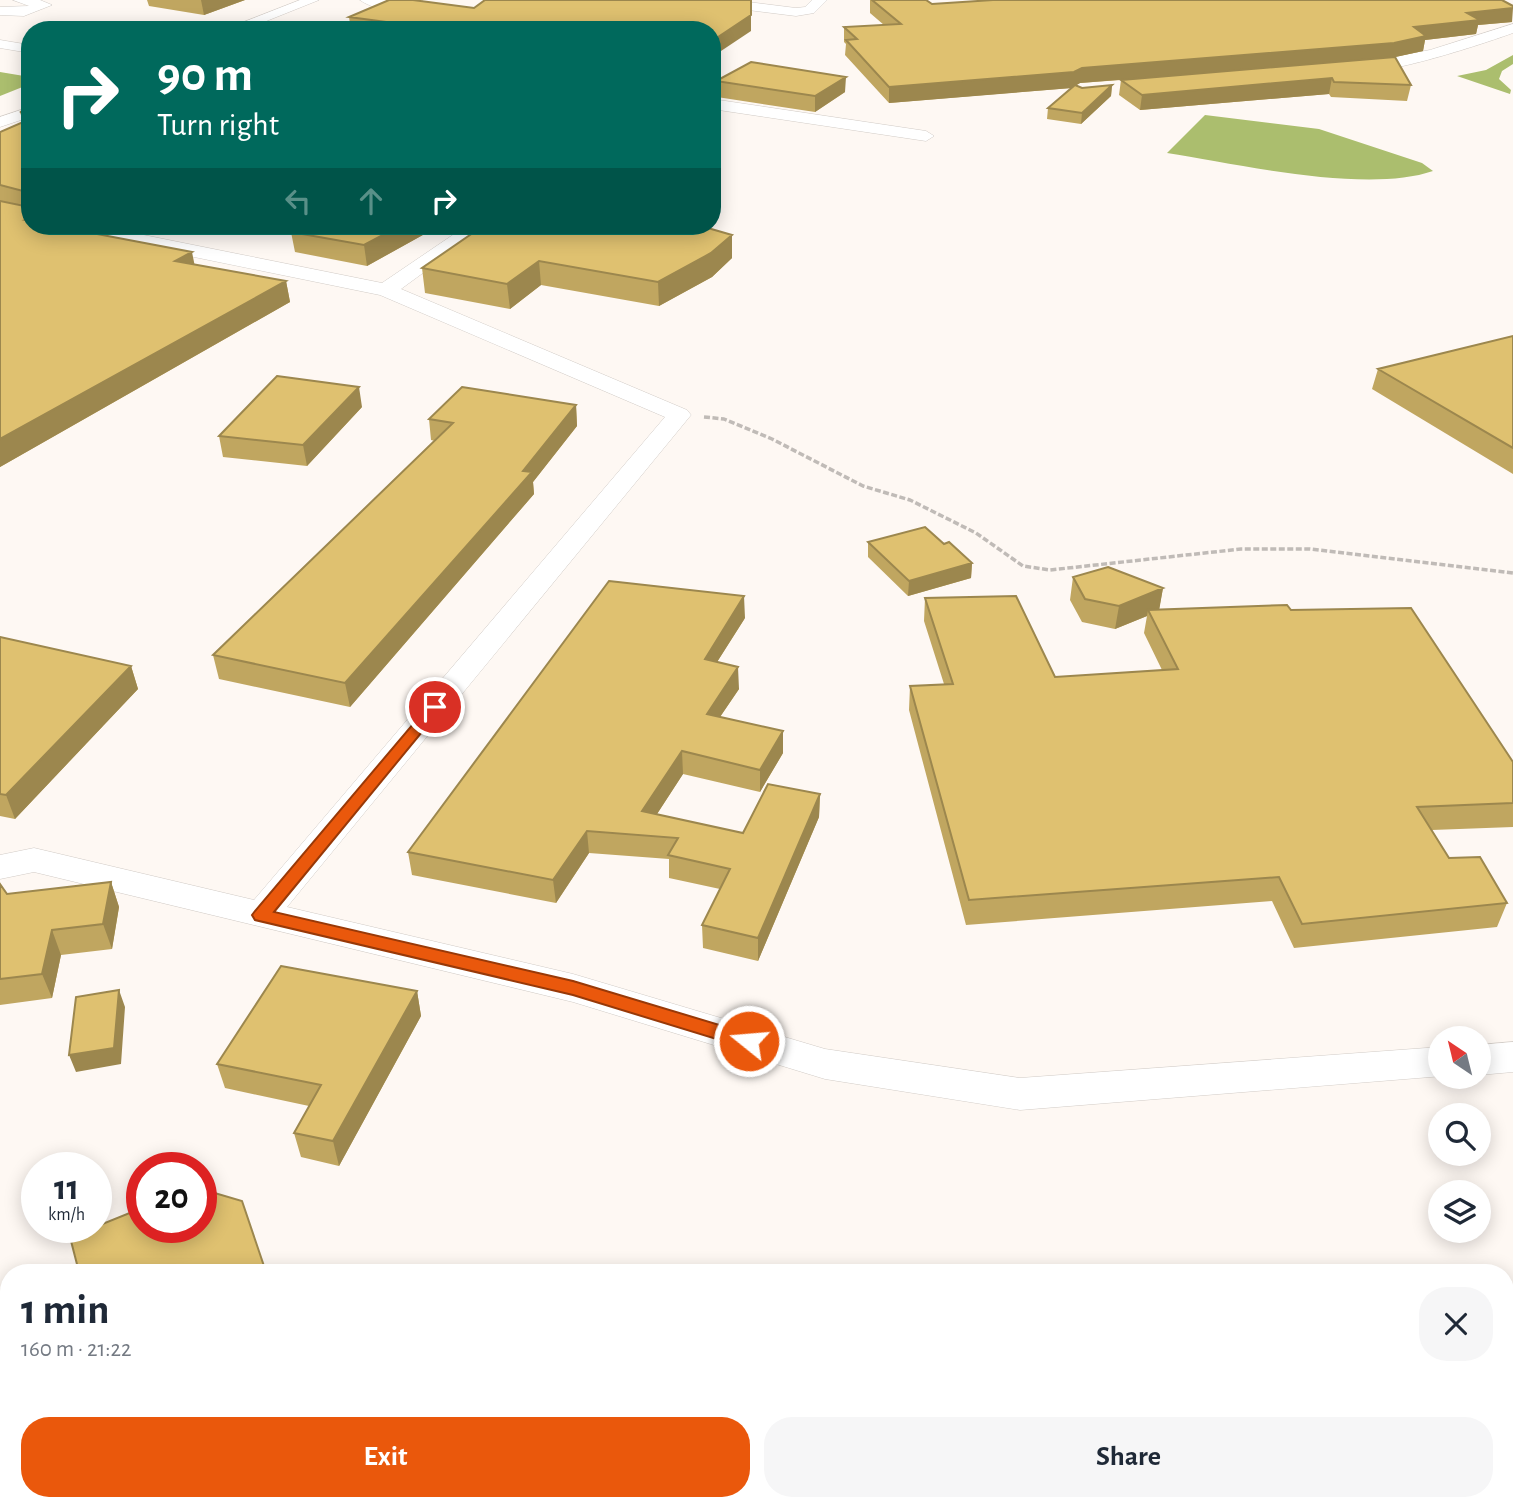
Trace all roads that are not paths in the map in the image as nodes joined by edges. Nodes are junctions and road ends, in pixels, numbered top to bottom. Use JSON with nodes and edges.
{"nodes":[{"id":1,"x":20,"y":0,"type":"edge"},
{"id":2,"x":313,"y":0,"type":"edge"},
{"id":3,"x":330,"y":0,"type":"edge"},
{"id":4,"x":367,"y":0,"type":"edge"},
{"id":5,"x":416,"y":0,"type":"edge"},
{"id":6,"x":700,"y":0,"type":"edge"},
{"id":7,"x":820,"y":0,"type":"edge"},
{"id":8,"x":0,"y":11,"type":"edge"},
{"id":9,"x":255,"y":21,"type":"edge"},
{"id":10,"x":276,"y":21,"type":"edge"},
{"id":11,"x":1513,"y":28,"type":"edge"},
{"id":12,"x":0,"y":44,"type":"edge"},
{"id":13,"x":21,"y":48,"type":"edge"},
{"id":14,"x":1337,"y":70,"type":"edge"},
{"id":15,"x":721,"y":105,"type":"edge"},
{"id":16,"x":21,"y":114,"type":"edge"},
{"id":17,"x":0,"y":122,"type":"edge"},
{"id":18,"x":926,"y":136,"type":"dead end"},
{"id":19,"x":116,"y":235,"type":"edge"},
{"id":20,"x":465,"y":235,"type":"edge"},
{"id":21,"x":386,"y":290,"type":"junction"},
{"id":22,"x":0,"y":867,"type":"edge"},
{"id":23,"x":261,"y":915,"type":"junction"},
{"id":24,"x":1513,"y":1057,"type":"edge"},
{"id":25,"x":1491,"y":1059,"type":"edge"},
{"id":26,"x":1428,"y":1063,"type":"edge"}],
"edges":[{"from":1,"to":8,"type":"lane"},
{"from":2,"to":9,"type":"lane"},
{"from":3,"to":10,"type":"lane"},
{"from":4,"to":5,"type":"lane"},
{"from":6,"to":7,"type":"lane"},
{"from":11,"to":14,"type":"lane"},
{"from":12,"to":13,"type":"lane"},
{"from":15,"to":18,"type":"lane"},
{"from":16,"to":17,"type":"lane"},
{"from":19,"to":21,"type":"lane"},
{"from":20,"to":21,"type":"lane"},
{"from":21,"to":23,"type":"lane"},
{"from":22,"to":23,"type":"lane"},
{"from":23,"to":26,"type":"lane"},
{"from":24,"to":25,"type":"lane"}]}
